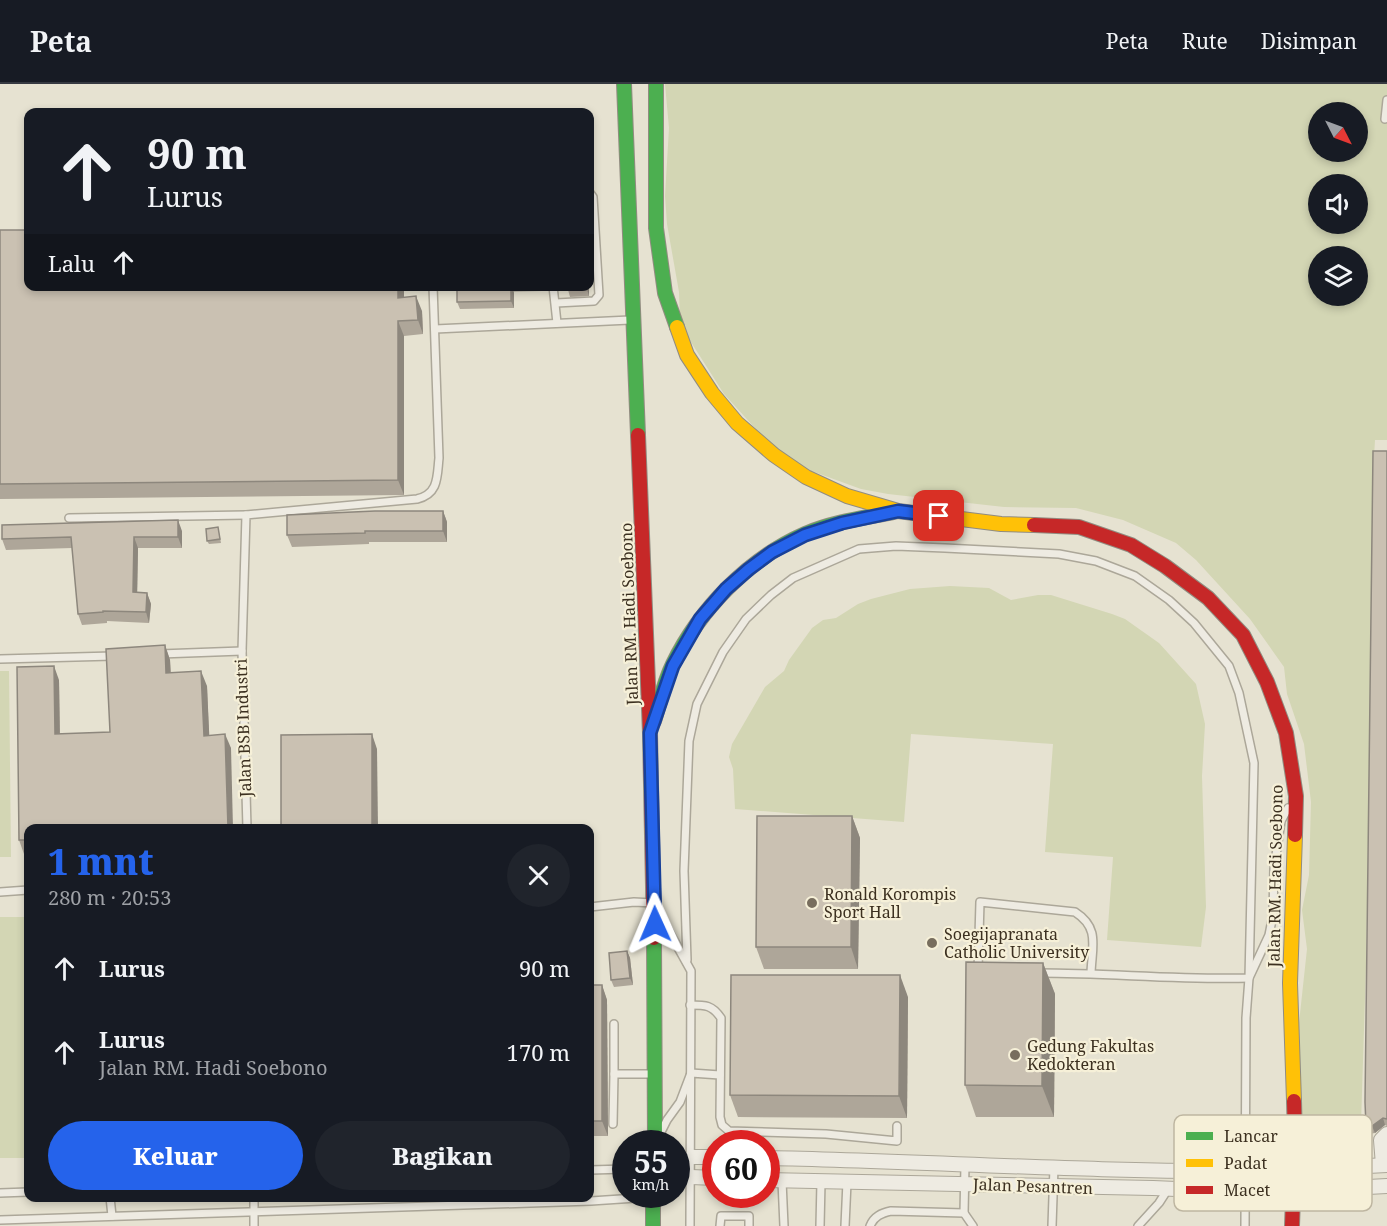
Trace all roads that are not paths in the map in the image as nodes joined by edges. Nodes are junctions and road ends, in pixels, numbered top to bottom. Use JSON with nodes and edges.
{"nodes":[{"id":1,"x":624,"y":84,"type":"edge"},
{"id":2,"x":656,"y":84,"type":"edge"},
{"id":3,"x":1387,"y":100,"type":"edge"},
{"id":4,"x":1385,"y":119,"type":"dead end"},
{"id":5,"x":594,"y":260,"type":"edge"},
{"id":6,"x":433,"y":291,"type":"edge"},
{"id":7,"x":554,"y":291,"type":"edge"},
{"id":8,"x":556,"y":303,"type":"junction"},
{"id":9,"x":633,"y":320,"type":"junction"},
{"id":10,"x":557,"y":323,"type":"junction"},
{"id":11,"x":435,"y":329,"type":"junction"},
{"id":12,"x":898,"y":511,"type":"junction"},
{"id":13,"x":246,"y":515,"type":"junction"},
{"id":14,"x":69,"y":518,"type":"dead end"},
{"id":15,"x":242,"y":651,"type":"junction"},
{"id":16,"x":150,"y":654,"type":"edge"},
{"id":17,"x":126,"y":655,"type":"edge"},
{"id":18,"x":0,"y":659,"type":"edge"},
{"id":19,"x":650,"y":733,"type":"junction"},
{"id":20,"x":1296,"y":796,"type":"junction"},
{"id":21,"x":246,"y":824,"type":"edge"},
{"id":22,"x":24,"y":890,"type":"edge"},
{"id":23,"x":0,"y":892,"type":"edge"},
{"id":24,"x":654,"y":903,"type":"junction"},
{"id":25,"x":594,"y":907,"type":"edge"},
{"id":26,"x":687,"y":960,"type":"junction"},
{"id":27,"x":989,"y":972,"type":"edge"},
{"id":28,"x":1034,"y":973,"type":"edge"},
{"id":29,"x":1091,"y":973,"type":"junction"},
{"id":30,"x":1249,"y":978,"type":"junction"},
{"id":31,"x":690,"y":1005,"type":"junction"},
{"id":32,"x":614,"y":1024,"type":"dead end"},
{"id":33,"x":691,"y":1073,"type":"junction"},
{"id":34,"x":614,"y":1074,"type":"junction"},
{"id":35,"x":655,"y":1074,"type":"junction"},
{"id":36,"x":720,"y":1075,"type":"junction"},
{"id":37,"x":1246,"y":1115,"type":"edge"},
{"id":38,"x":1294,"y":1115,"type":"edge"},
{"id":39,"x":613,"y":1124,"type":"dead end"},
{"id":40,"x":897,"y":1126,"type":"dead end"},
{"id":41,"x":655,"y":1130,"type":"edge"},
{"id":42,"x":662,"y":1130,"type":"edge"},
{"id":43,"x":1387,"y":1134,"type":"edge"},
{"id":44,"x":692,"y":1157,"type":"junction"},
{"id":45,"x":702,"y":1157,"type":"edge"},
{"id":46,"x":780,"y":1158,"type":"edge"},
{"id":47,"x":822,"y":1159,"type":"junction"},
{"id":48,"x":965,"y":1165,"type":"junction"},
{"id":49,"x":1385,"y":1165,"type":"edge"},
{"id":50,"x":1054,"y":1167,"type":"junction"},
{"id":51,"x":612,"y":1169,"type":"edge"},
{"id":52,"x":594,"y":1170,"type":"edge"},
{"id":53,"x":1174,"y":1171,"type":"edge"},
{"id":54,"x":691,"y":1177,"type":"junction"},
{"id":55,"x":702,"y":1177,"type":"edge"},
{"id":56,"x":780,"y":1181,"type":"edge"},
{"id":57,"x":783,"y":1181,"type":"junction"},
{"id":58,"x":821,"y":1182,"type":"junction"},
{"id":59,"x":847,"y":1182,"type":"junction"},
{"id":60,"x":965,"y":1184,"type":"junction"},
{"id":61,"x":1387,"y":1186,"type":"edge"},
{"id":62,"x":1372,"y":1187,"type":"edge"},
{"id":63,"x":1054,"y":1188,"type":"junction"},
{"id":64,"x":1168,"y":1189,"type":"junction"},
{"id":65,"x":1174,"y":1189,"type":"edge"},
{"id":66,"x":24,"y":1192,"type":"edge"},
{"id":67,"x":0,"y":1193,"type":"edge"},
{"id":68,"x":612,"y":1196,"type":"edge"},
{"id":69,"x":594,"y":1197,"type":"edge"},
{"id":70,"x":111,"y":1202,"type":"edge"},
{"id":71,"x":254,"y":1202,"type":"edge"},
{"id":72,"x":453,"y":1202,"type":"edge"},
{"id":73,"x":653,"y":1208,"type":"edge"},
{"id":74,"x":1292,"y":1211,"type":"edge"},
{"id":75,"x":254,"y":1212,"type":"junction"},
{"id":76,"x":964,"y":1213,"type":"junction"},
{"id":77,"x":112,"y":1216,"type":"junction"},
{"id":78,"x":0,"y":1220,"type":"edge"},
{"id":79,"x":254,"y":1226,"type":"edge"},
{"id":80,"x":653,"y":1226,"type":"edge"},
{"id":81,"x":690,"y":1226,"type":"edge"},
{"id":82,"x":720,"y":1226,"type":"edge"},
{"id":83,"x":749,"y":1226,"type":"edge"},
{"id":84,"x":784,"y":1226,"type":"edge"},
{"id":85,"x":820,"y":1226,"type":"edge"},
{"id":86,"x":845,"y":1226,"type":"edge"},
{"id":87,"x":870,"y":1226,"type":"edge"},
{"id":88,"x":973,"y":1226,"type":"edge"},
{"id":89,"x":1052,"y":1226,"type":"edge"},
{"id":90,"x":1138,"y":1226,"type":"edge"},
{"id":91,"x":1292,"y":1226,"type":"edge"}],
"edges":[{"from":1,"to":9,"type":"main road","name":"Jalan RM. Hadi Soebono"},
{"from":2,"to":12,"type":"main road","name":"Jalan RM. Hadi Soebono"},
{"from":3,"to":4,"type":"lane"},
{"from":5,"to":8,"type":"lane"},
{"from":6,"to":11,"type":"lane"},
{"from":7,"to":8,"type":"lane"},
{"from":8,"to":10,"type":"lane"},
{"from":9,"to":10,"type":"lane"},
{"from":9,"to":19,"type":"main road","name":"Jalan RM. Hadi Soebono"},
{"from":10,"to":11,"type":"lane"},
{"from":11,"to":13,"type":"lane"},
{"from":12,"to":19,"type":"main road"},
{"from":12,"to":20,"type":"main road","name":"Jalan RM. Hadi Soebono"},
{"from":13,"to":14,"type":"lane"},
{"from":13,"to":15,"type":"lane"},
{"from":15,"to":16,"type":"lane","name":"Jalan BSB Industri"},
{"from":15,"to":21,"type":"lane","name":"Jalan BSB Industri"},
{"from":17,"to":18,"type":"lane"},
{"from":19,"to":24,"type":"main road","name":"Jalan RM. Hadi Soebono"},
{"from":20,"to":30,"type":"lane"},
{"from":20,"to":38,"type":"main road","name":"Jalan RM. Hadi Soebono"},
{"from":22,"to":23,"type":"lane"},
{"from":24,"to":25,"type":"lane"},
{"from":24,"to":26,"type":"lane"},
{"from":24,"to":35,"type":"main road","name":"Jalan RM. Hadi Soebono"},
{"from":26,"to":30,"type":"lane"},
{"from":26,"to":31,"type":"lane"},
{"from":27,"to":29,"type":"lane"},
{"from":28,"to":29,"type":"lane"},
{"from":29,"to":30,"type":"lane"},
{"from":30,"to":37,"type":"lane"},
{"from":31,"to":33,"type":"lane"},
{"from":31,"to":36,"type":"lane"},
{"from":32,"to":34,"type":"lane"},
{"from":33,"to":36,"type":"lane"},
{"from":33,"to":42,"type":"lane"},
{"from":33,"to":44,"type":"lane"},
{"from":34,"to":35,"type":"lane"},
{"from":34,"to":39,"type":"lane"},
{"from":35,"to":41,"type":"main road","name":"Jalan RM. Hadi Soebono"},
{"from":36,"to":40,"type":"lane"},
{"from":43,"to":49,"type":"street"},
{"from":44,"to":45,"type":"street"},
{"from":44,"to":54,"type":"lane"},
{"from":46,"to":47,"type":"street","name":"Jalan Pesantren"},
{"from":47,"to":48,"type":"street","name":"Jalan Pesantren"},
{"from":47,"to":58,"type":"street"},
{"from":48,"to":50,"type":"street","name":"Jalan Pesantren"},
{"from":48,"to":60,"type":"lane"},
{"from":50,"to":53,"type":"street","name":"Jalan Pesantren"},
{"from":50,"to":63,"type":"lane"},
{"from":51,"to":52,"type":"lane"},
{"from":54,"to":55,"type":"street"},
{"from":54,"to":81,"type":"lane"},
{"from":56,"to":57,"type":"street","name":"Jalan Pesantren"},
{"from":57,"to":58,"type":"street","name":"Jalan Pesantren"},
{"from":57,"to":84,"type":"lane"},
{"from":58,"to":59,"type":"street","name":"Jalan Pesantren"},
{"from":58,"to":85,"type":"lane"},
{"from":59,"to":60,"type":"street","name":"Jalan Pesantren"},
{"from":59,"to":86,"type":"lane"},
{"from":60,"to":63,"type":"street","name":"Jalan Pesantren"},
{"from":60,"to":76,"type":"lane"},
{"from":61,"to":62,"type":"street"},
{"from":63,"to":64,"type":"street","name":"Jalan Pesantren"},
{"from":63,"to":89,"type":"lane"},
{"from":64,"to":65,"type":"street","name":"Jalan Pesantren"},
{"from":64,"to":90,"type":"lane"},
{"from":66,"to":67,"type":"lane"},
{"from":68,"to":69,"type":"lane"},
{"from":70,"to":77,"type":"lane"},
{"from":71,"to":75,"type":"lane"},
{"from":72,"to":75,"type":"lane"},
{"from":73,"to":80,"type":"main road"},
{"from":74,"to":91,"type":"main road","name":"Jalan RM. Hadi Soebono"},
{"from":75,"to":77,"type":"lane"},
{"from":75,"to":79,"type":"lane"},
{"from":76,"to":87,"type":"lane"},
{"from":76,"to":88,"type":"lane"},
{"from":77,"to":78,"type":"lane"},
{"from":82,"to":83,"type":"lane"}]}
